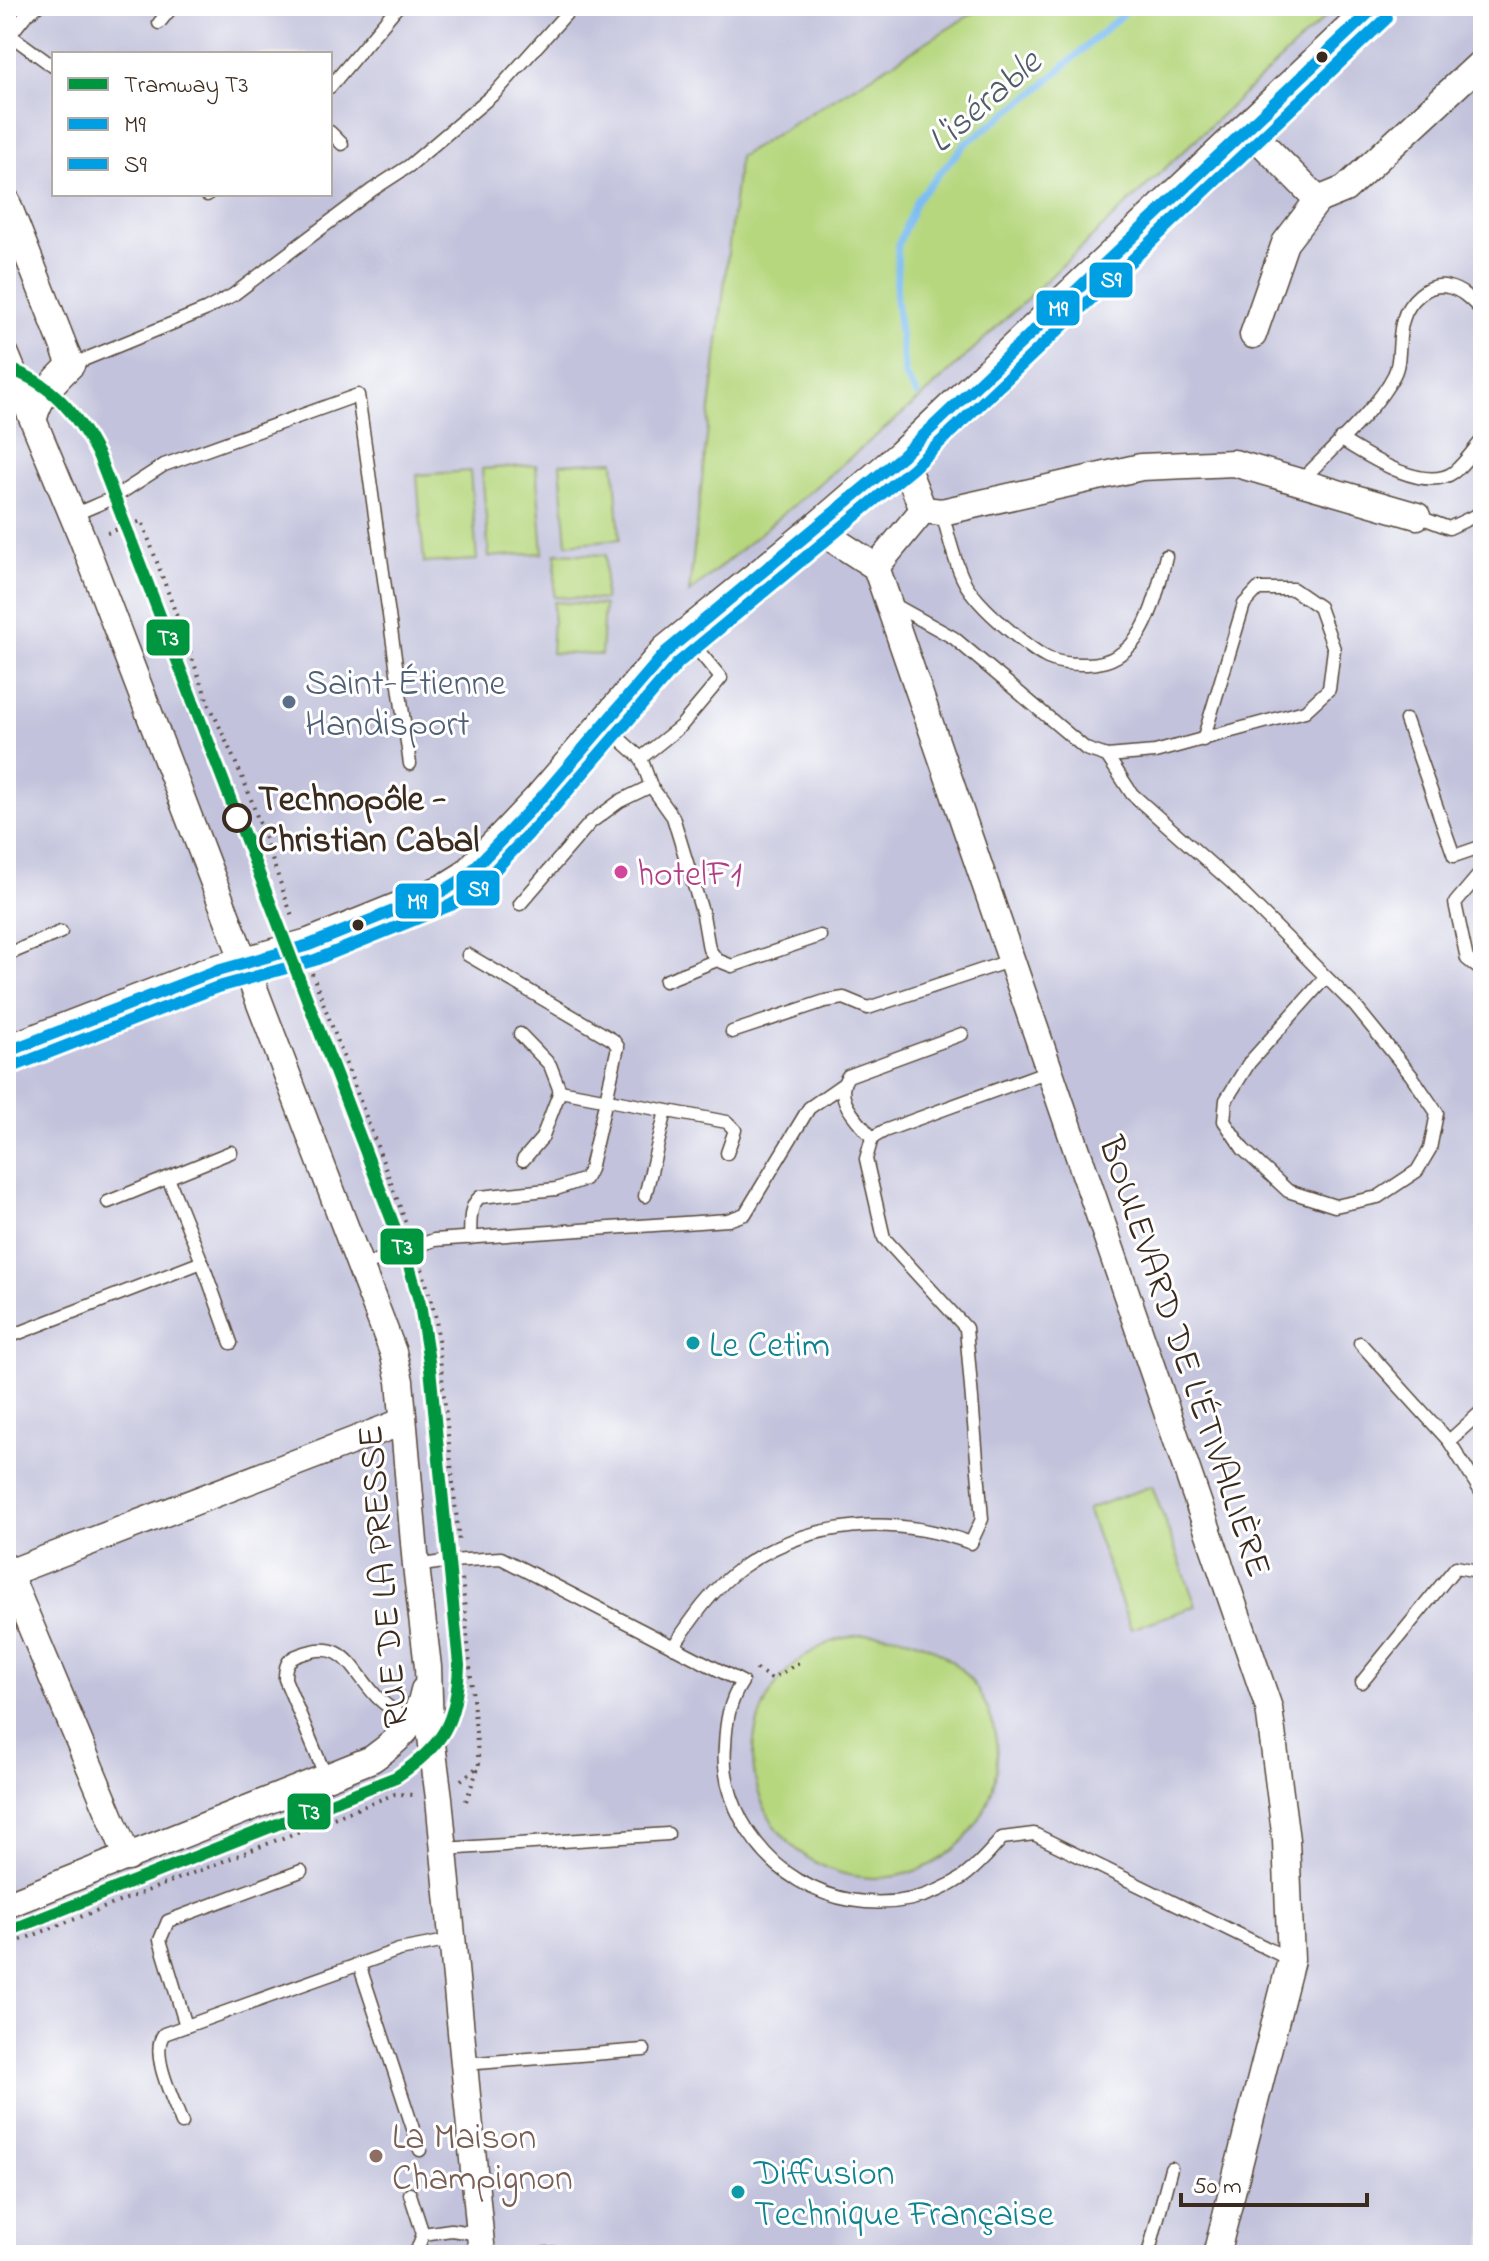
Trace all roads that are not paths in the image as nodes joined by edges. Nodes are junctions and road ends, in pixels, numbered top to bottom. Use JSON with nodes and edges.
{"nodes":[{"id":1,"x":38,"y":6,"type":"edge"},
{"id":2,"x":173,"y":6,"type":"edge"},
{"id":3,"x":398,"y":6,"type":"edge"},
{"id":4,"x":573,"y":6,"type":"edge"},
{"id":5,"x":1376,"y":6,"type":"edge"},
{"id":6,"x":159,"y":23,"type":"dead end"},
{"id":7,"x":8,"y":33,"type":"edge"},
{"id":8,"x":1483,"y":61,"type":"edge"},
{"id":9,"x":52,"y":66,"type":"edge"},
{"id":10,"x":332,"y":85,"type":"edge"},
{"id":11,"x":1248,"y":129,"type":"junction"},
{"id":12,"x":332,"y":134,"type":"edge"},
{"id":13,"x":342,"y":144,"type":"dead end"},
{"id":14,"x":6,"y":200,"type":"edge"},
{"id":15,"x":1318,"y":200,"type":"junction"},
{"id":16,"x":1483,"y":312,"type":"edge"},
{"id":17,"x":1253,"y":335,"type":"dead end"},
{"id":18,"x":6,"y":355,"type":"edge"},
{"id":19,"x":71,"y":365,"type":"junction"},
{"id":20,"x":34,"y":418,"type":"junction"},
{"id":21,"x":1340,"y":439,"type":"junction"},
{"id":22,"x":1483,"y":439,"type":"edge"},
{"id":23,"x":902,"y":456,"type":"junction"},
{"id":24,"x":1300,"y":482,"type":"junction"},
{"id":25,"x":932,"y":511,"type":"junction"},
{"id":26,"x":1483,"y":512,"type":"edge"},
{"id":27,"x":73,"y":515,"type":"junction"},
{"id":28,"x":1417,"y":516,"type":"joint"},
{"id":29,"x":817,"y":529,"type":"junction"},
{"id":30,"x":1166,"y":556,"type":"dead end"},
{"id":31,"x":876,"y":567,"type":"junction"},
{"id":32,"x":888,"y":602,"type":"junction"},
{"id":33,"x":686,"y":636,"type":"junction"},
{"id":34,"x":1406,"y":720,"type":"dead end"},
{"id":35,"x":604,"y":725,"type":"junction"},
{"id":36,"x":1203,"y":740,"type":"junction"},
{"id":37,"x":1107,"y":756,"type":"junction"},
{"id":38,"x":641,"y":758,"type":"junction"},
{"id":39,"x":410,"y":764,"type":"dead end"},
{"id":40,"x":651,"y":786,"type":"junction"},
{"id":41,"x":1483,"y":846,"type":"edge"},
{"id":42,"x":1483,"y":870,"type":"edge"},
{"id":43,"x":520,"y":904,"type":"dead end"},
{"id":44,"x":61,"y":932,"type":"dead end"},
{"id":45,"x":820,"y":936,"type":"dead end"},
{"id":46,"x":6,"y":955,"type":"edge"},
{"id":47,"x":468,"y":955,"type":"dead end"},
{"id":48,"x":717,"y":960,"type":"junction"},
{"id":49,"x":1012,"y":960,"type":"junction"},
{"id":50,"x":247,"y":965,"type":"junction"},
{"id":51,"x":1483,"y":972,"type":"edge"},
{"id":52,"x":1326,"y":977,"type":"junction"},
{"id":53,"x":665,"y":981,"type":"dead end"},
{"id":54,"x":732,"y":1032,"type":"dead end"},
{"id":55,"x":520,"y":1034,"type":"dead end"},
{"id":56,"x":962,"y":1034,"type":"dead end"},
{"id":57,"x":6,"y":1052,"type":"edge"},
{"id":58,"x":1051,"y":1070,"type":"junction"},
{"id":59,"x":842,"y":1085,"type":"junction"},
{"id":60,"x":560,"y":1091,"type":"junction"},
{"id":61,"x":606,"y":1098,"type":"junction"},
{"id":62,"x":666,"y":1111,"type":"junction"},
{"id":63,"x":872,"y":1138,"type":"junction"},
{"id":64,"x":231,"y":1152,"type":"dead end"},
{"id":65,"x":727,"y":1153,"type":"dead end"},
{"id":66,"x":523,"y":1160,"type":"dead end"},
{"id":67,"x":168,"y":1178,"type":"junction"},
{"id":68,"x":645,"y":1196,"type":"dead end"},
{"id":69,"x":108,"y":1202,"type":"dead end"},
{"id":70,"x":470,"y":1238,"type":"junction"},
{"id":71,"x":202,"y":1262,"type":"junction"},
{"id":72,"x":362,"y":1266,"type":"junction"},
{"id":73,"x":6,"y":1338,"type":"edge"},
{"id":74,"x":231,"y":1343,"type":"dead end"},
{"id":75,"x":1360,"y":1343,"type":"dead end"},
{"id":76,"x":1483,"y":1410,"type":"edge"},
{"id":77,"x":402,"y":1422,"type":"junction"},
{"id":78,"x":1449,"y":1441,"type":"junction"},
{"id":79,"x":1483,"y":1495,"type":"edge"},
{"id":80,"x":416,"y":1566,"type":"junction"},
{"id":81,"x":7,"y":1571,"type":"edge"},
{"id":82,"x":1483,"y":1572,"type":"edge"},
{"id":83,"x":673,"y":1647,"type":"junction"},
{"id":84,"x":428,"y":1667,"type":"junction"},
{"id":85,"x":1362,"y":1682,"type":"dead end"},
{"id":86,"x":413,"y":1723,"type":"junction"},
{"id":87,"x":326,"y":1777,"type":"junction"},
{"id":88,"x":668,"y":1834,"type":"dead end"},
{"id":89,"x":444,"y":1849,"type":"junction"},
{"id":90,"x":128,"y":1858,"type":"junction"},
{"id":91,"x":301,"y":1871,"type":"dead end"},
{"id":92,"x":6,"y":1905,"type":"edge"},
{"id":93,"x":452,"y":1940,"type":"junction"},
{"id":94,"x":1291,"y":1960,"type":"junction"},
{"id":95,"x":359,"y":1964,"type":"junction"},
{"id":96,"x":186,"y":2026,"type":"junction"},
{"id":97,"x":644,"y":2050,"type":"dead end"},
{"id":98,"x":464,"y":2064,"type":"junction"},
{"id":99,"x":182,"y":2123,"type":"dead end"},
{"id":100,"x":420,"y":2150,"type":"dead end"},
{"id":101,"x":1171,"y":2168,"type":"dead end"},
{"id":102,"x":410,"y":2194,"type":"dead end"},
{"id":103,"x":423,"y":2234,"type":"junction"},
{"id":104,"x":482,"y":2244,"type":"edge"},
{"id":105,"x":413,"y":2255,"type":"edge"},
{"id":106,"x":502,"y":2255,"type":"edge"},
{"id":107,"x":566,"y":2255,"type":"edge"},
{"id":108,"x":1148,"y":2255,"type":"edge"},
{"id":109,"x":1216,"y":2255,"type":"edge"}],
"edges":[{"from":1,"to":7,"type":"lane"},
{"from":2,"to":6,"type":"lane"},
{"from":3,"to":10,"type":"lane"},
{"from":4,"to":19,"type":"lane"},
{"from":5,"to":11,"type":"street"},
{"from":7,"to":9,"type":"lane"},
{"from":8,"to":15,"type":"street"},
{"from":11,"to":15,"type":"street"},
{"from":11,"to":23,"type":"street"},
{"from":12,"to":13,"type":"lane"},
{"from":14,"to":19,"type":"street"},
{"from":15,"to":17,"type":"street"},
{"from":16,"to":21,"type":"lane"},
{"from":18,"to":20,"type":"street","name":"RUE DE LA PRESSE"},
{"from":19,"to":20,"type":"street"},
{"from":20,"to":27,"type":"street","name":"RUE DE LA PRESSE"},
{"from":21,"to":22,"type":"lane"},
{"from":21,"to":24,"type":"lane"},
{"from":23,"to":25,"type":"street"},
{"from":23,"to":29,"type":"street"},
{"from":24,"to":25,"type":"street"},
{"from":24,"to":28,"type":"street"},
{"from":25,"to":30,"type":"lane"},
{"from":25,"to":31,"type":"street"},
{"from":26,"to":28,"type":"lane"},
{"from":27,"to":39,"type":"lane"},
{"from":27,"to":50,"type":"street","name":"RUE DE LA PRESSE"},
{"from":29,"to":31,"type":"street"},
{"from":29,"to":33,"type":"street"},
{"from":31,"to":32,"type":"street","name":"BOULEVARD DE L'ÉTIVALLIÈRE"},
{"from":32,"to":37,"type":"lane"},
{"from":32,"to":49,"type":"street","name":"BOULEVARD DE L'ÉTIVALLIÈRE"},
{"from":33,"to":35,"type":"street"},
{"from":33,"to":38,"type":"lane"},
{"from":34,"to":41,"type":"lane"},
{"from":35,"to":38,"type":"lane"},
{"from":35,"to":50,"type":"street"},
{"from":36,"to":36,"type":"lane"},
{"from":36,"to":37,"type":"lane"},
{"from":37,"to":52,"type":"lane"},
{"from":38,"to":40,"type":"lane"},
{"from":40,"to":43,"type":"lane"},
{"from":40,"to":48,"type":"lane"},
{"from":42,"to":51,"type":"lane"},
{"from":44,"to":46,"type":"lane"},
{"from":45,"to":48,"type":"lane"},
{"from":47,"to":61,"type":"lane"},
{"from":48,"to":53,"type":"lane"},
{"from":49,"to":54,"type":"lane"},
{"from":49,"to":58,"type":"street","name":"BOULEVARD DE L'ÉTIVALLIÈRE"},
{"from":50,"to":57,"type":"street"},
{"from":50,"to":72,"type":"street","name":"RUE DE LA PRESSE"},
{"from":52,"to":52,"type":"lane"},
{"from":55,"to":60,"type":"lane"},
{"from":56,"to":59,"type":"lane"},
{"from":58,"to":63,"type":"lane"},
{"from":58,"to":94,"type":"street","name":"BOULEVARD DE L'ÉTIVALLIÈRE"},
{"from":59,"to":63,"type":"lane"},
{"from":59,"to":70,"type":"lane"},
{"from":60,"to":61,"type":"lane"},
{"from":60,"to":66,"type":"lane"},
{"from":61,"to":62,"type":"lane"},
{"from":61,"to":70,"type":"lane"},
{"from":62,"to":65,"type":"lane"},
{"from":62,"to":68,"type":"lane"},
{"from":63,"to":83,"type":"lane"},
{"from":64,"to":67,"type":"lane"},
{"from":67,"to":69,"type":"lane"},
{"from":67,"to":71,"type":"lane"},
{"from":70,"to":72,"type":"lane"},
{"from":71,"to":73,"type":"lane"},
{"from":71,"to":74,"type":"lane"},
{"from":72,"to":77,"type":"street","name":"RUE DE LA PRESSE"},
{"from":75,"to":78,"type":"lane"},
{"from":76,"to":78,"type":"lane"},
{"from":77,"to":80,"type":"street","name":"RUE DE LA PRESSE"},
{"from":77,"to":81,"type":"street"},
{"from":78,"to":79,"type":"lane"},
{"from":80,"to":83,"type":"lane"},
{"from":80,"to":84,"type":"street","name":"RUE DE LA PRESSE"},
{"from":81,"to":90,"type":"street"},
{"from":82,"to":85,"type":"lane"},
{"from":83,"to":94,"type":"lane"},
{"from":84,"to":86,"type":"street"},
{"from":84,"to":89,"type":"street","name":"RUE DE LA PRESSE"},
{"from":86,"to":87,"type":"street"},
{"from":86,"to":87,"type":"lane"},
{"from":87,"to":90,"type":"street"},
{"from":88,"to":89,"type":"lane"},
{"from":89,"to":93,"type":"street","name":"RUE DE LA PRESSE"},
{"from":90,"to":92,"type":"street"},
{"from":91,"to":96,"type":"lane"},
{"from":93,"to":95,"type":"lane"},
{"from":93,"to":98,"type":"street","name":"RUE DE LA PRESSE"},
{"from":94,"to":109,"type":"street","name":"BOULEVARD DE L'ÉTIVALLIÈRE"},
{"from":95,"to":96,"type":"lane"},
{"from":95,"to":100,"type":"lane"},
{"from":96,"to":99,"type":"lane"},
{"from":97,"to":98,"type":"lane"},
{"from":98,"to":104,"type":"street","name":"RUE DE LA PRESSE"},
{"from":101,"to":108,"type":"lane"},
{"from":102,"to":103,"type":"lane"},
{"from":103,"to":104,"type":"lane"},
{"from":103,"to":105,"type":"lane"},
{"from":106,"to":107,"type":"lane"}]}
